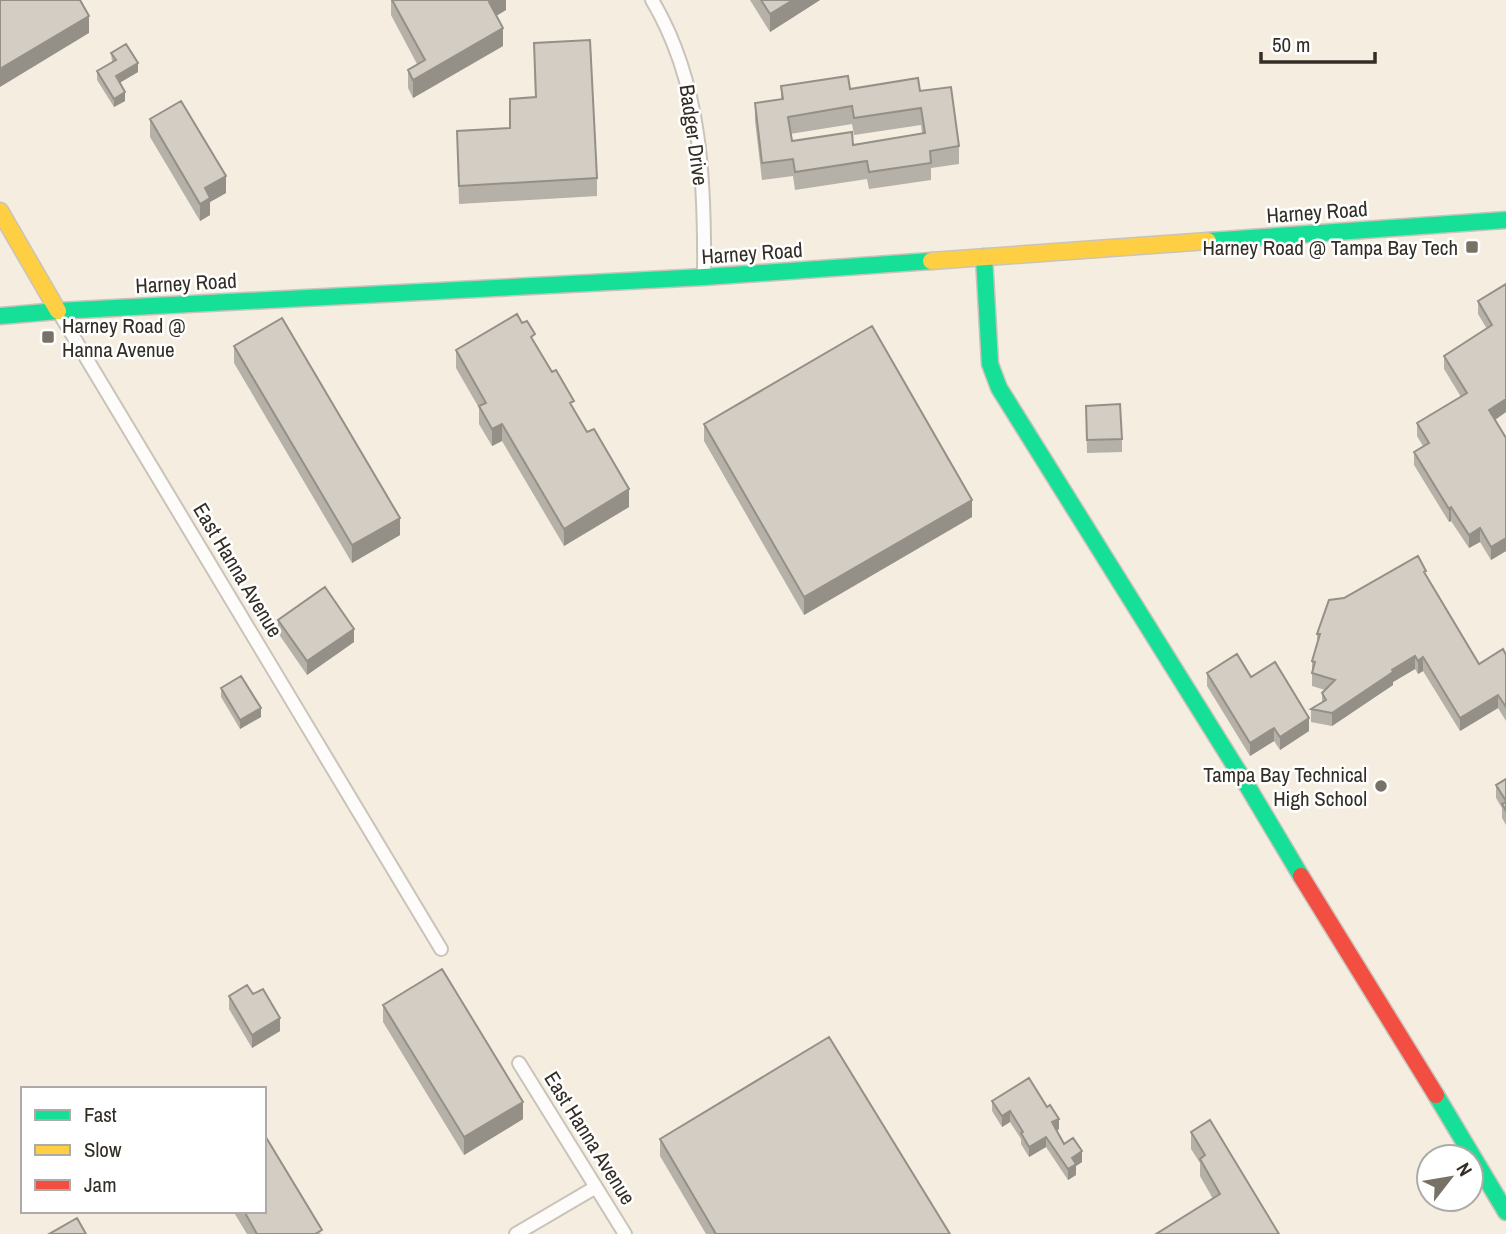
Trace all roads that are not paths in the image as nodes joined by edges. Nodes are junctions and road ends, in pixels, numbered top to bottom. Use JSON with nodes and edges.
{"nodes":[{"id":1,"x":652,"y":0,"type":"edge"},
{"id":2,"x":0,"y":211,"type":"edge"},
{"id":3,"x":1506,"y":220,"type":"edge"},
{"id":4,"x":984,"y":257,"type":"junction"},
{"id":5,"x":704,"y":277,"type":"junction"},
{"id":6,"x":58,"y":311,"type":"junction"},
{"id":7,"x":0,"y":316,"type":"edge"},
{"id":8,"x":441,"y":949,"type":"dead end"},
{"id":9,"x":519,"y":1063,"type":"dead end"},
{"id":10,"x":596,"y":1187,"type":"junction"},
{"id":11,"x":1506,"y":1212,"type":"edge"},
{"id":12,"x":516,"y":1234,"type":"edge"},
{"id":13,"x":625,"y":1234,"type":"edge"}],
"edges":[{"from":1,"to":5,"type":"street","name":"Badger Drive"},
{"from":2,"to":6,"type":"street","name":"East Hanna Avenue"},
{"from":3,"to":4,"type":"street","name":"Harney Road"},
{"from":4,"to":5,"type":"street","name":"Harney Road"},
{"from":4,"to":11,"type":"street"},
{"from":5,"to":6,"type":"street","name":"Harney Road"},
{"from":6,"to":7,"type":"street","name":"Harney Road"},
{"from":6,"to":8,"type":"street","name":"East Hanna Avenue"},
{"from":9,"to":10,"type":"street","name":"East Hanna Avenue"},
{"from":10,"to":12,"type":"street"},
{"from":10,"to":13,"type":"street","name":"East Hanna Avenue"}]}
